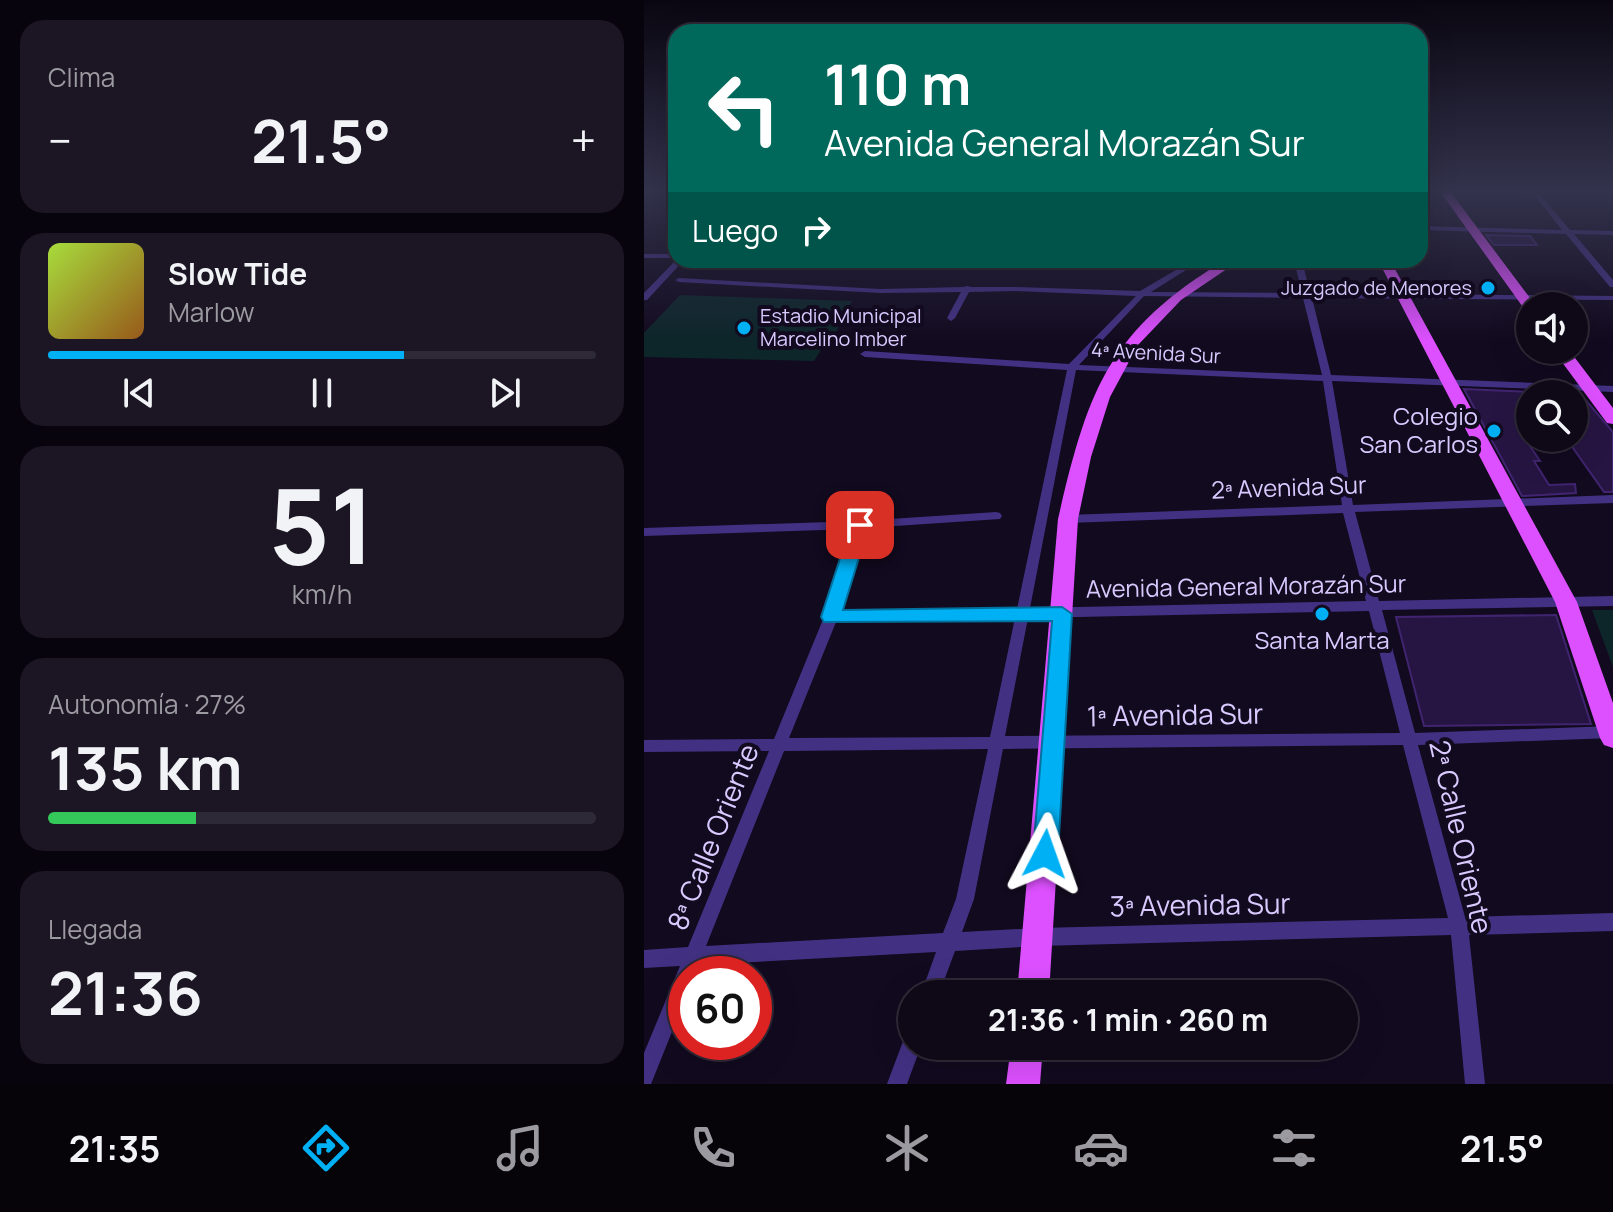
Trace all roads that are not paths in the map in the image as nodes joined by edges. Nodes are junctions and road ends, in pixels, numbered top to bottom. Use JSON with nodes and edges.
{"nodes":[{"id":1,"x":1481,"y":241,"type":"edge"},
{"id":2,"x":1575,"y":241,"type":"edge"},
{"id":3,"x":644,"y":256,"type":"edge"},
{"id":4,"x":668,"y":257,"type":"edge"},
{"id":5,"x":670,"y":268,"type":"edge"},
{"id":6,"x":1018,"y":268,"type":"edge"},
{"id":7,"x":1185,"y":268,"type":"edge"},
{"id":8,"x":1221,"y":268,"type":"edge"},
{"id":9,"x":1300,"y":268,"type":"edge"},
{"id":10,"x":1389,"y":268,"type":"edge"},
{"id":11,"x":679,"y":280,"type":"dead end"},
{"id":12,"x":1613,"y":285,"type":"edge"},
{"id":13,"x":967,"y":288,"type":"junction"},
{"id":14,"x":1014,"y":289,"type":"junction"},
{"id":15,"x":1518,"y":292,"type":"edge"},
{"id":16,"x":1143,"y":293,"type":"junction"},
{"id":17,"x":1178,"y":295,"type":"junction"},
{"id":18,"x":1305,"y":296,"type":"junction"},
{"id":19,"x":1407,"y":297,"type":"junction"},
{"id":20,"x":644,"y":298,"type":"edge"},
{"id":21,"x":1613,"y":298,"type":"edge"},
{"id":22,"x":1588,"y":299,"type":"edge"},
{"id":23,"x":1516,"y":302,"type":"edge"},
{"id":24,"x":951,"y":318,"type":"dead end"},
{"id":25,"x":865,"y":354,"type":"dead end"},
{"id":26,"x":1072,"y":367,"type":"junction"},
{"id":27,"x":1112,"y":370,"type":"junction"},
{"id":28,"x":1327,"y":378,"type":"junction"},
{"id":29,"x":1446,"y":382,"type":"junction"},
{"id":30,"x":1516,"y":385,"type":"edge"},
{"id":31,"x":1588,"y":388,"type":"joint"},
{"id":32,"x":1613,"y":389,"type":"edge"},
{"id":33,"x":1613,"y":419,"type":"edge"},
{"id":34,"x":1613,"y":499,"type":"edge"},
{"id":35,"x":1511,"y":502,"type":"junction"},
{"id":36,"x":1348,"y":508,"type":"junction"},
{"id":37,"x":996,"y":516,"type":"dead end"},
{"id":38,"x":1068,"y":519,"type":"junction"},
{"id":39,"x":860,"y":525,"type":"junction"},
{"id":40,"x":644,"y":532,"type":"edge"},
{"id":41,"x":1613,"y":601,"type":"edge"},
{"id":42,"x":1566,"y":602,"type":"junction"},
{"id":43,"x":1376,"y":606,"type":"junction"},
{"id":44,"x":1021,"y":614,"type":"junction"},
{"id":45,"x":1062,"y":614,"type":"junction"},
{"id":46,"x":831,"y":617,"type":"junction"},
{"id":47,"x":1612,"y":734,"type":"edge"},
{"id":48,"x":1410,"y":739,"type":"junction"},
{"id":49,"x":1053,"y":742,"type":"junction"},
{"id":50,"x":996,"y":743,"type":"junction"},
{"id":51,"x":779,"y":745,"type":"junction"},
{"id":52,"x":644,"y":746,"type":"edge"},
{"id":53,"x":1613,"y":922,"type":"edge"},
{"id":54,"x":1459,"y":927,"type":"junction"},
{"id":55,"x":1039,"y":937,"type":"junction"},
{"id":56,"x":948,"y":945,"type":"junction"},
{"id":57,"x":693,"y":956,"type":"edge"},
{"id":58,"x":714,"y":956,"type":"edge"},
{"id":59,"x":668,"y":958,"type":"edge"},
{"id":60,"x":644,"y":959,"type":"edge"},
{"id":61,"x":935,"y":980,"type":"edge"},
{"id":62,"x":1034,"y":980,"type":"edge"},
{"id":63,"x":668,"y":1018,"type":"edge"},
{"id":64,"x":906,"y":1060,"type":"edge"},
{"id":65,"x":1026,"y":1060,"type":"edge"},
{"id":66,"x":644,"y":1077,"type":"edge"},
{"id":67,"x":897,"y":1084,"type":"edge"},
{"id":68,"x":1023,"y":1084,"type":"edge"},
{"id":69,"x":1475,"y":1084,"type":"edge"}],
"edges":[{"from":1,"to":15,"type":"main road"},
{"from":2,"to":12,"type":"street"},
{"from":3,"to":4,"type":"street"},
{"from":5,"to":20,"type":"street"},
{"from":6,"to":14,"type":"street"},
{"from":7,"to":16,"type":"street"},
{"from":8,"to":17,"type":"main road"},
{"from":9,"to":18,"type":"street","name":"2ª Calle Oriente"},
{"from":10,"to":19,"type":"main road"},
{"from":11,"to":13,"type":"street"},
{"from":13,"to":14,"type":"street"},
{"from":13,"to":24,"type":"street"},
{"from":14,"to":16,"type":"street"},
{"from":16,"to":17,"type":"street"},
{"from":16,"to":26,"type":"street"},
{"from":17,"to":18,"type":"street"},
{"from":17,"to":27,"type":"main road"},
{"from":18,"to":19,"type":"street"},
{"from":18,"to":28,"type":"street","name":"2ª Calle Oriente"},
{"from":19,"to":23,"type":"street"},
{"from":19,"to":29,"type":"main road"},
{"from":21,"to":22,"type":"street"},
{"from":25,"to":26,"type":"street","name":"4ª Avenida Sur"},
{"from":26,"to":27,"type":"street","name":"4ª Avenida Sur"},
{"from":26,"to":44,"type":"street"},
{"from":27,"to":28,"type":"street","name":"4ª Avenida Sur"},
{"from":27,"to":38,"type":"main road"},
{"from":28,"to":29,"type":"street","name":"4ª Avenida Sur"},
{"from":28,"to":36,"type":"street","name":"2ª Calle Oriente"},
{"from":29,"to":30,"type":"street","name":"4ª Avenida Sur"},
{"from":29,"to":35,"type":"main road"},
{"from":31,"to":32,"type":"street","name":"4ª Avenida Sur"},
{"from":31,"to":33,"type":"main road"},
{"from":34,"to":35,"type":"street","name":"2ª Avenida Sur"},
{"from":35,"to":36,"type":"street","name":"2ª Avenida Sur"},
{"from":35,"to":42,"type":"main road"},
{"from":36,"to":38,"type":"street","name":"2ª Avenida Sur"},
{"from":36,"to":43,"type":"street","name":"2ª Calle Oriente"},
{"from":37,"to":39,"type":"street"},
{"from":38,"to":45,"type":"main road"},
{"from":39,"to":40,"type":"street"},
{"from":39,"to":46,"type":"street","name":"8ª Calle Oriente"},
{"from":41,"to":42,"type":"street","name":"Avenida General Morazán Sur"},
{"from":42,"to":43,"type":"street","name":"Avenida General Morazán Sur"},
{"from":42,"to":47,"type":"main road"},
{"from":43,"to":45,"type":"street","name":"Avenida General Morazán Sur"},
{"from":43,"to":48,"type":"street","name":"2ª Calle Oriente"},
{"from":44,"to":45,"type":"street","name":"Avenida General Morazán Sur"},
{"from":44,"to":46,"type":"street","name":"Avenida General Morazán Sur"},
{"from":44,"to":50,"type":"street"},
{"from":45,"to":49,"type":"main road"},
{"from":46,"to":51,"type":"street","name":"8ª Calle Oriente"},
{"from":47,"to":48,"type":"street","name":"1ª Avenida Sur"},
{"from":48,"to":49,"type":"street","name":"1ª Avenida Sur"},
{"from":48,"to":54,"type":"street","name":"2ª Calle Oriente"},
{"from":49,"to":50,"type":"street","name":"1ª Avenida Sur"},
{"from":49,"to":55,"type":"main road"},
{"from":50,"to":51,"type":"street","name":"1ª Avenida Sur"},
{"from":50,"to":56,"type":"street"},
{"from":51,"to":52,"type":"street","name":"1ª Avenida Sur"},
{"from":51,"to":57,"type":"street","name":"8ª Calle Oriente"},
{"from":53,"to":54,"type":"street","name":"3ª Avenida Sur"},
{"from":54,"to":55,"type":"street","name":"3ª Avenida Sur"},
{"from":54,"to":69,"type":"street","name":"2ª Calle Oriente"},
{"from":55,"to":56,"type":"street","name":"3ª Avenida Sur"},
{"from":55,"to":62,"type":"main road"},
{"from":56,"to":58,"type":"street","name":"3ª Avenida Sur"},
{"from":56,"to":61,"type":"street"},
{"from":59,"to":60,"type":"street","name":"3ª Avenida Sur"},
{"from":63,"to":66,"type":"street","name":"8ª Calle Oriente"},
{"from":64,"to":67,"type":"street"},
{"from":65,"to":68,"type":"main road"}]}
